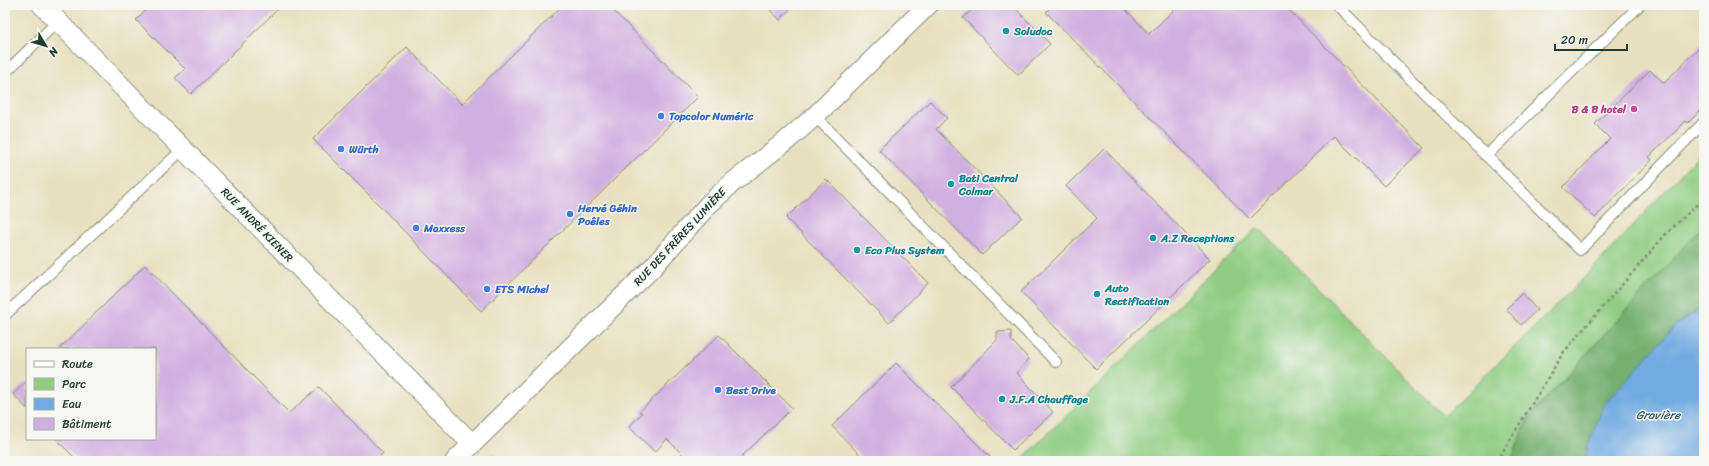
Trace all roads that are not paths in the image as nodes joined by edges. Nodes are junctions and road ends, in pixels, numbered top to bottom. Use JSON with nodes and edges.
{"nodes":[{"id":1,"x":42,"y":5,"type":"edge"},
{"id":2,"x":928,"y":5,"type":"edge"},
{"id":3,"x":1337,"y":5,"type":"edge"},
{"id":4,"x":1640,"y":5,"type":"edge"},
{"id":5,"x":58,"y":21,"type":"junction"},
{"id":6,"x":5,"y":73,"type":"edge"},
{"id":7,"x":815,"y":116,"type":"junction"},
{"id":8,"x":1704,"y":122,"type":"edge"},
{"id":9,"x":183,"y":149,"type":"junction"},
{"id":10,"x":1486,"y":156,"type":"junction"},
{"id":11,"x":5,"y":315,"type":"edge"},
{"id":12,"x":1056,"y":362,"type":"dead end"},
{"id":13,"x":472,"y":444,"type":"junction"},
{"id":14,"x":455,"y":461,"type":"edge"}],
"edges":[{"from":1,"to":5,"type":"street","name":"RUE ANDRÉ KIENER"},
{"from":2,"to":7,"type":"street","name":"RUE DES FRÈRES LUMIÈRE"},
{"from":3,"to":10,"type":"lane"},
{"from":4,"to":10,"type":"lane"},
{"from":5,"to":6,"type":"lane"},
{"from":5,"to":9,"type":"street","name":"RUE ANDRÉ KIENER"},
{"from":7,"to":12,"type":"lane"},
{"from":7,"to":13,"type":"street","name":"RUE DES FRÈRES LUMIÈRE"},
{"from":8,"to":10,"type":"lane"},
{"from":9,"to":11,"type":"lane"},
{"from":9,"to":13,"type":"street","name":"RUE ANDRÉ KIENER"},
{"from":13,"to":14,"type":"street","name":"RUE DES FRÈRES LUMIÈRE"}]}
